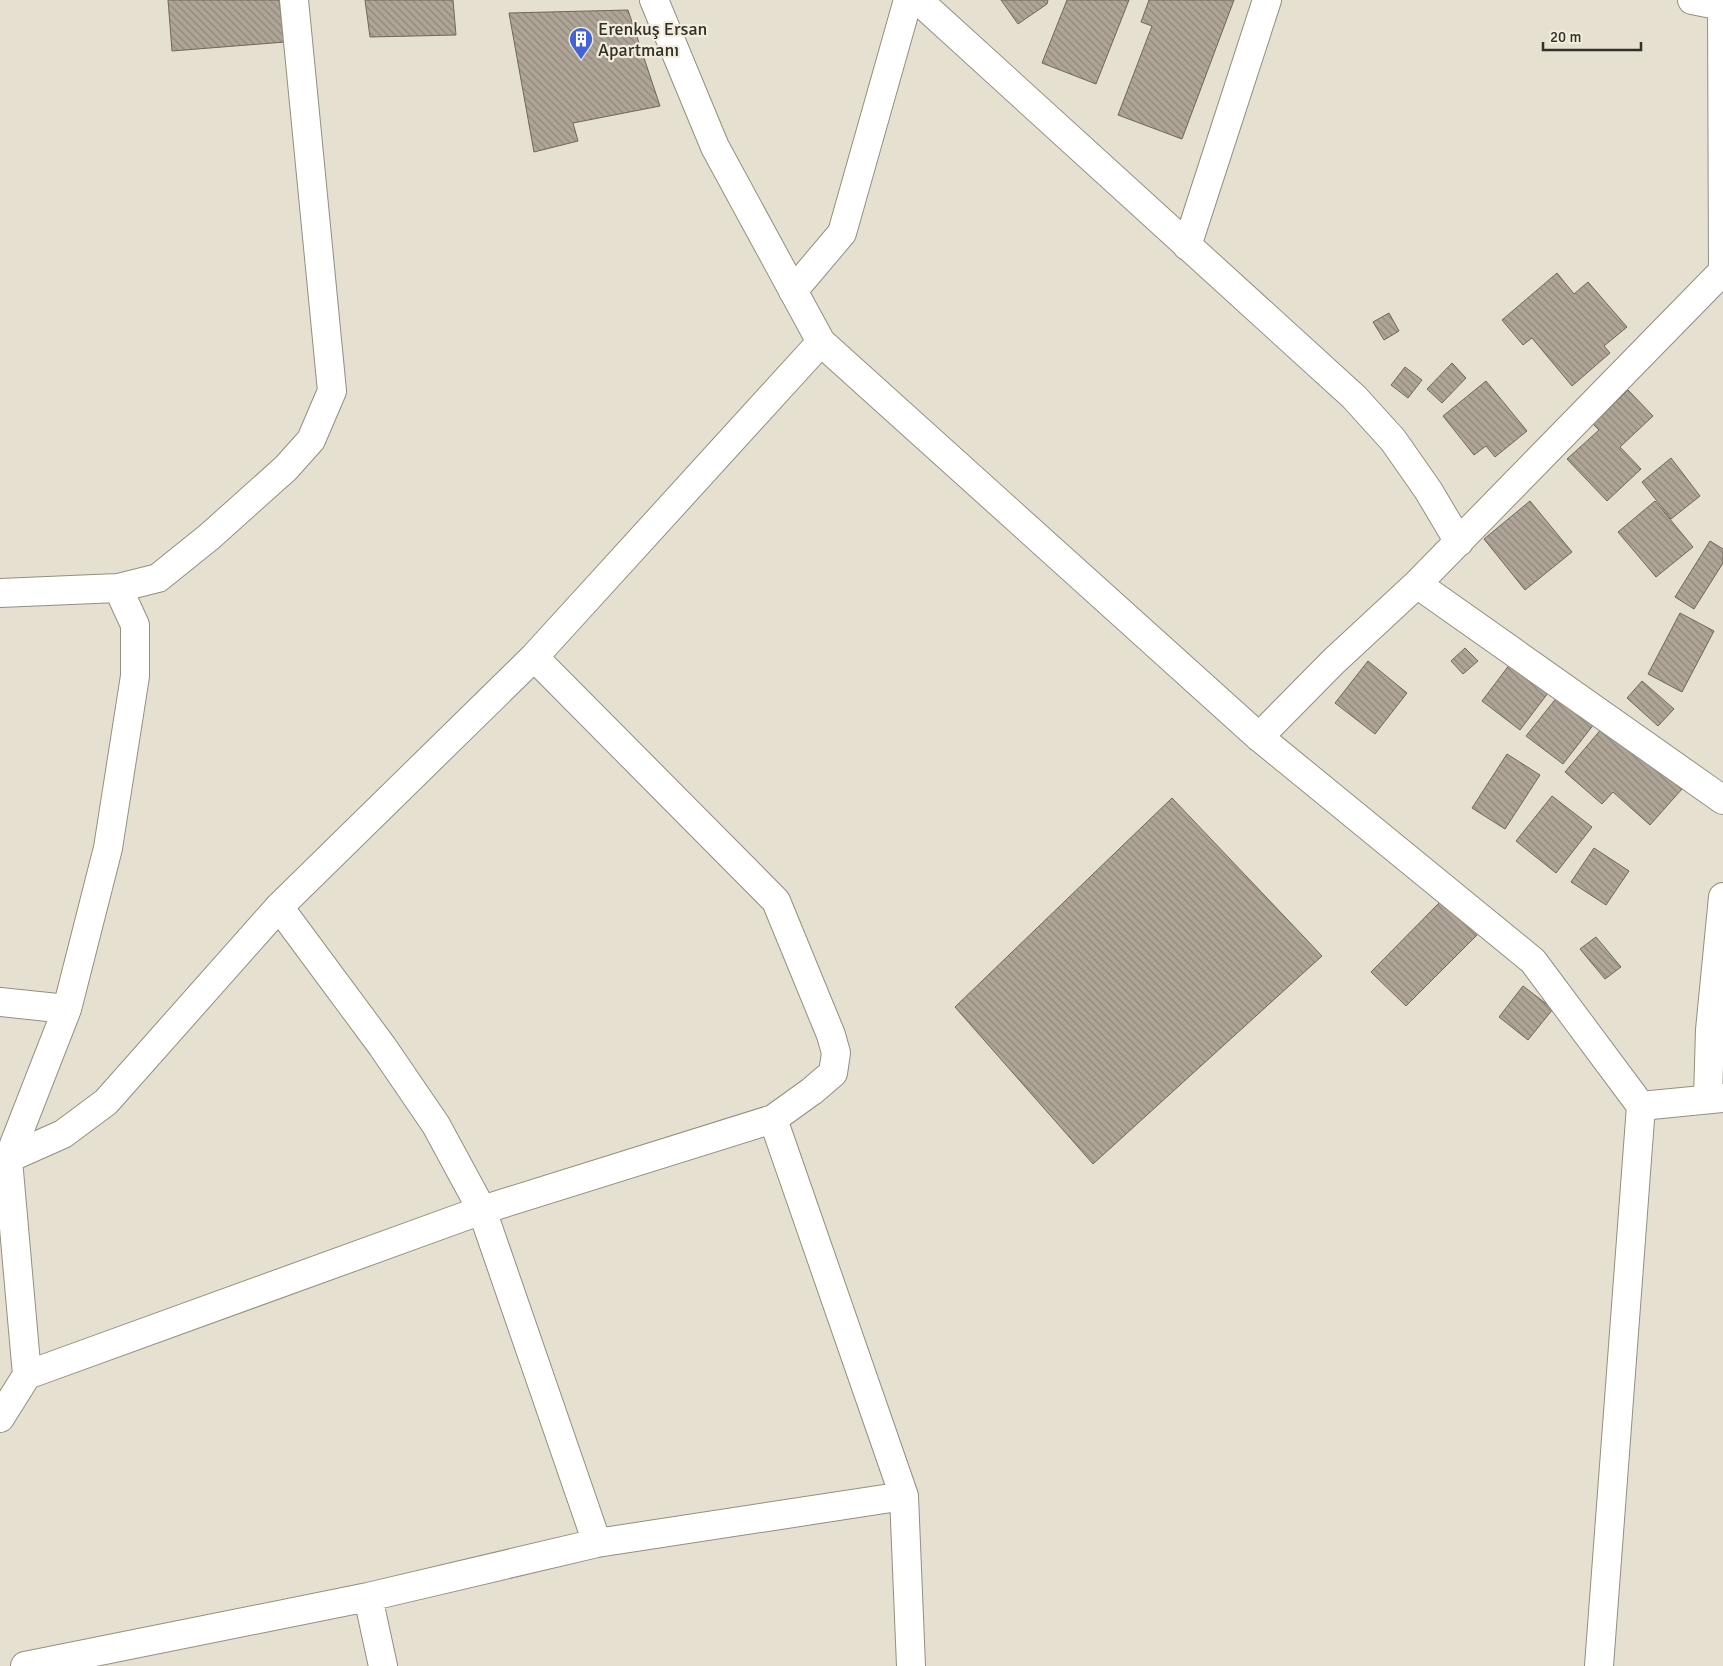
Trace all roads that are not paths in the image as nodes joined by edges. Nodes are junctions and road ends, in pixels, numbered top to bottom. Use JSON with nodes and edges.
{"nodes":[{"id":1,"x":294,"y":0,"type":"edge"},
{"id":2,"x":654,"y":0,"type":"edge"},
{"id":3,"x":908,"y":0,"type":"edge"},
{"id":4,"x":918,"y":0,"type":"edge"},
{"id":5,"x":1267,"y":0,"type":"edge"},
{"id":6,"x":1692,"y":0,"type":"edge"},
{"id":7,"x":1722,"y":3,"type":"edge"},
{"id":8,"x":1187,"y":246,"type":"junction"},
{"id":9,"x":1722,"y":274,"type":"edge"},
{"id":10,"x":793,"y":291,"type":"junction"},
{"id":11,"x":821,"y":342,"type":"junction"},
{"id":12,"x":1459,"y":542,"type":"junction"},
{"id":13,"x":1417,"y":584,"type":"junction"},
{"id":14,"x":118,"y":588,"type":"junction"},
{"id":15,"x":0,"y":593,"type":"edge"},
{"id":16,"x":534,"y":657,"type":"junction"},
{"id":17,"x":1259,"y":737,"type":"junction"},
{"id":18,"x":1723,"y":800,"type":"edge"},
{"id":19,"x":1723,"y":898,"type":"edge"},
{"id":20,"x":278,"y":907,"type":"junction"},
{"id":21,"x":0,"y":1002,"type":"edge"},
{"id":22,"x":67,"y":1009,"type":"junction"},
{"id":23,"x":1716,"y":1099,"type":"edge"},
{"id":24,"x":1641,"y":1106,"type":"junction"},
{"id":25,"x":773,"y":1118,"type":"junction"},
{"id":26,"x":4,"y":1161,"type":"edge"},
{"id":27,"x":482,"y":1210,"type":"junction"},
{"id":28,"x":27,"y":1374,"type":"junction"},
{"id":29,"x":0,"y":1418,"type":"edge"},
{"id":30,"x":904,"y":1496,"type":"junction"},
{"id":31,"x":597,"y":1543,"type":"junction"},
{"id":32,"x":368,"y":1597,"type":"junction"},
{"id":33,"x":25,"y":1666,"type":"edge"},
{"id":34,"x":383,"y":1666,"type":"edge"},
{"id":35,"x":912,"y":1666,"type":"edge"},
{"id":36,"x":1599,"y":1666,"type":"edge"}],
"edges":[{"from":1,"to":14,"type":"street"},
{"from":2,"to":10,"type":"street"},
{"from":3,"to":10,"type":"street"},
{"from":4,"to":8,"type":"street"},
{"from":5,"to":8,"type":"street"},
{"from":6,"to":7,"type":"street"},
{"from":7,"to":9,"type":"street"},
{"from":8,"to":12,"type":"street"},
{"from":9,"to":12,"type":"street"},
{"from":10,"to":11,"type":"street"},
{"from":11,"to":16,"type":"street"},
{"from":11,"to":17,"type":"street"},
{"from":12,"to":13,"type":"street"},
{"from":13,"to":17,"type":"street"},
{"from":13,"to":18,"type":"street"},
{"from":14,"to":15,"type":"street"},
{"from":14,"to":22,"type":"street"},
{"from":16,"to":20,"type":"street"},
{"from":16,"to":25,"type":"street"},
{"from":17,"to":24,"type":"street"},
{"from":19,"to":23,"type":"street"},
{"from":20,"to":26,"type":"street"},
{"from":20,"to":27,"type":"street"},
{"from":21,"to":22,"type":"street"},
{"from":22,"to":26,"type":"street"},
{"from":23,"to":24,"type":"street"},
{"from":24,"to":36,"type":"street"},
{"from":25,"to":27,"type":"street"},
{"from":25,"to":30,"type":"street"},
{"from":26,"to":28,"type":"street"},
{"from":27,"to":28,"type":"street"},
{"from":27,"to":31,"type":"street"},
{"from":28,"to":29,"type":"street"},
{"from":30,"to":31,"type":"street"},
{"from":30,"to":35,"type":"street"},
{"from":31,"to":32,"type":"street"},
{"from":32,"to":33,"type":"street"},
{"from":32,"to":34,"type":"street"}]}
